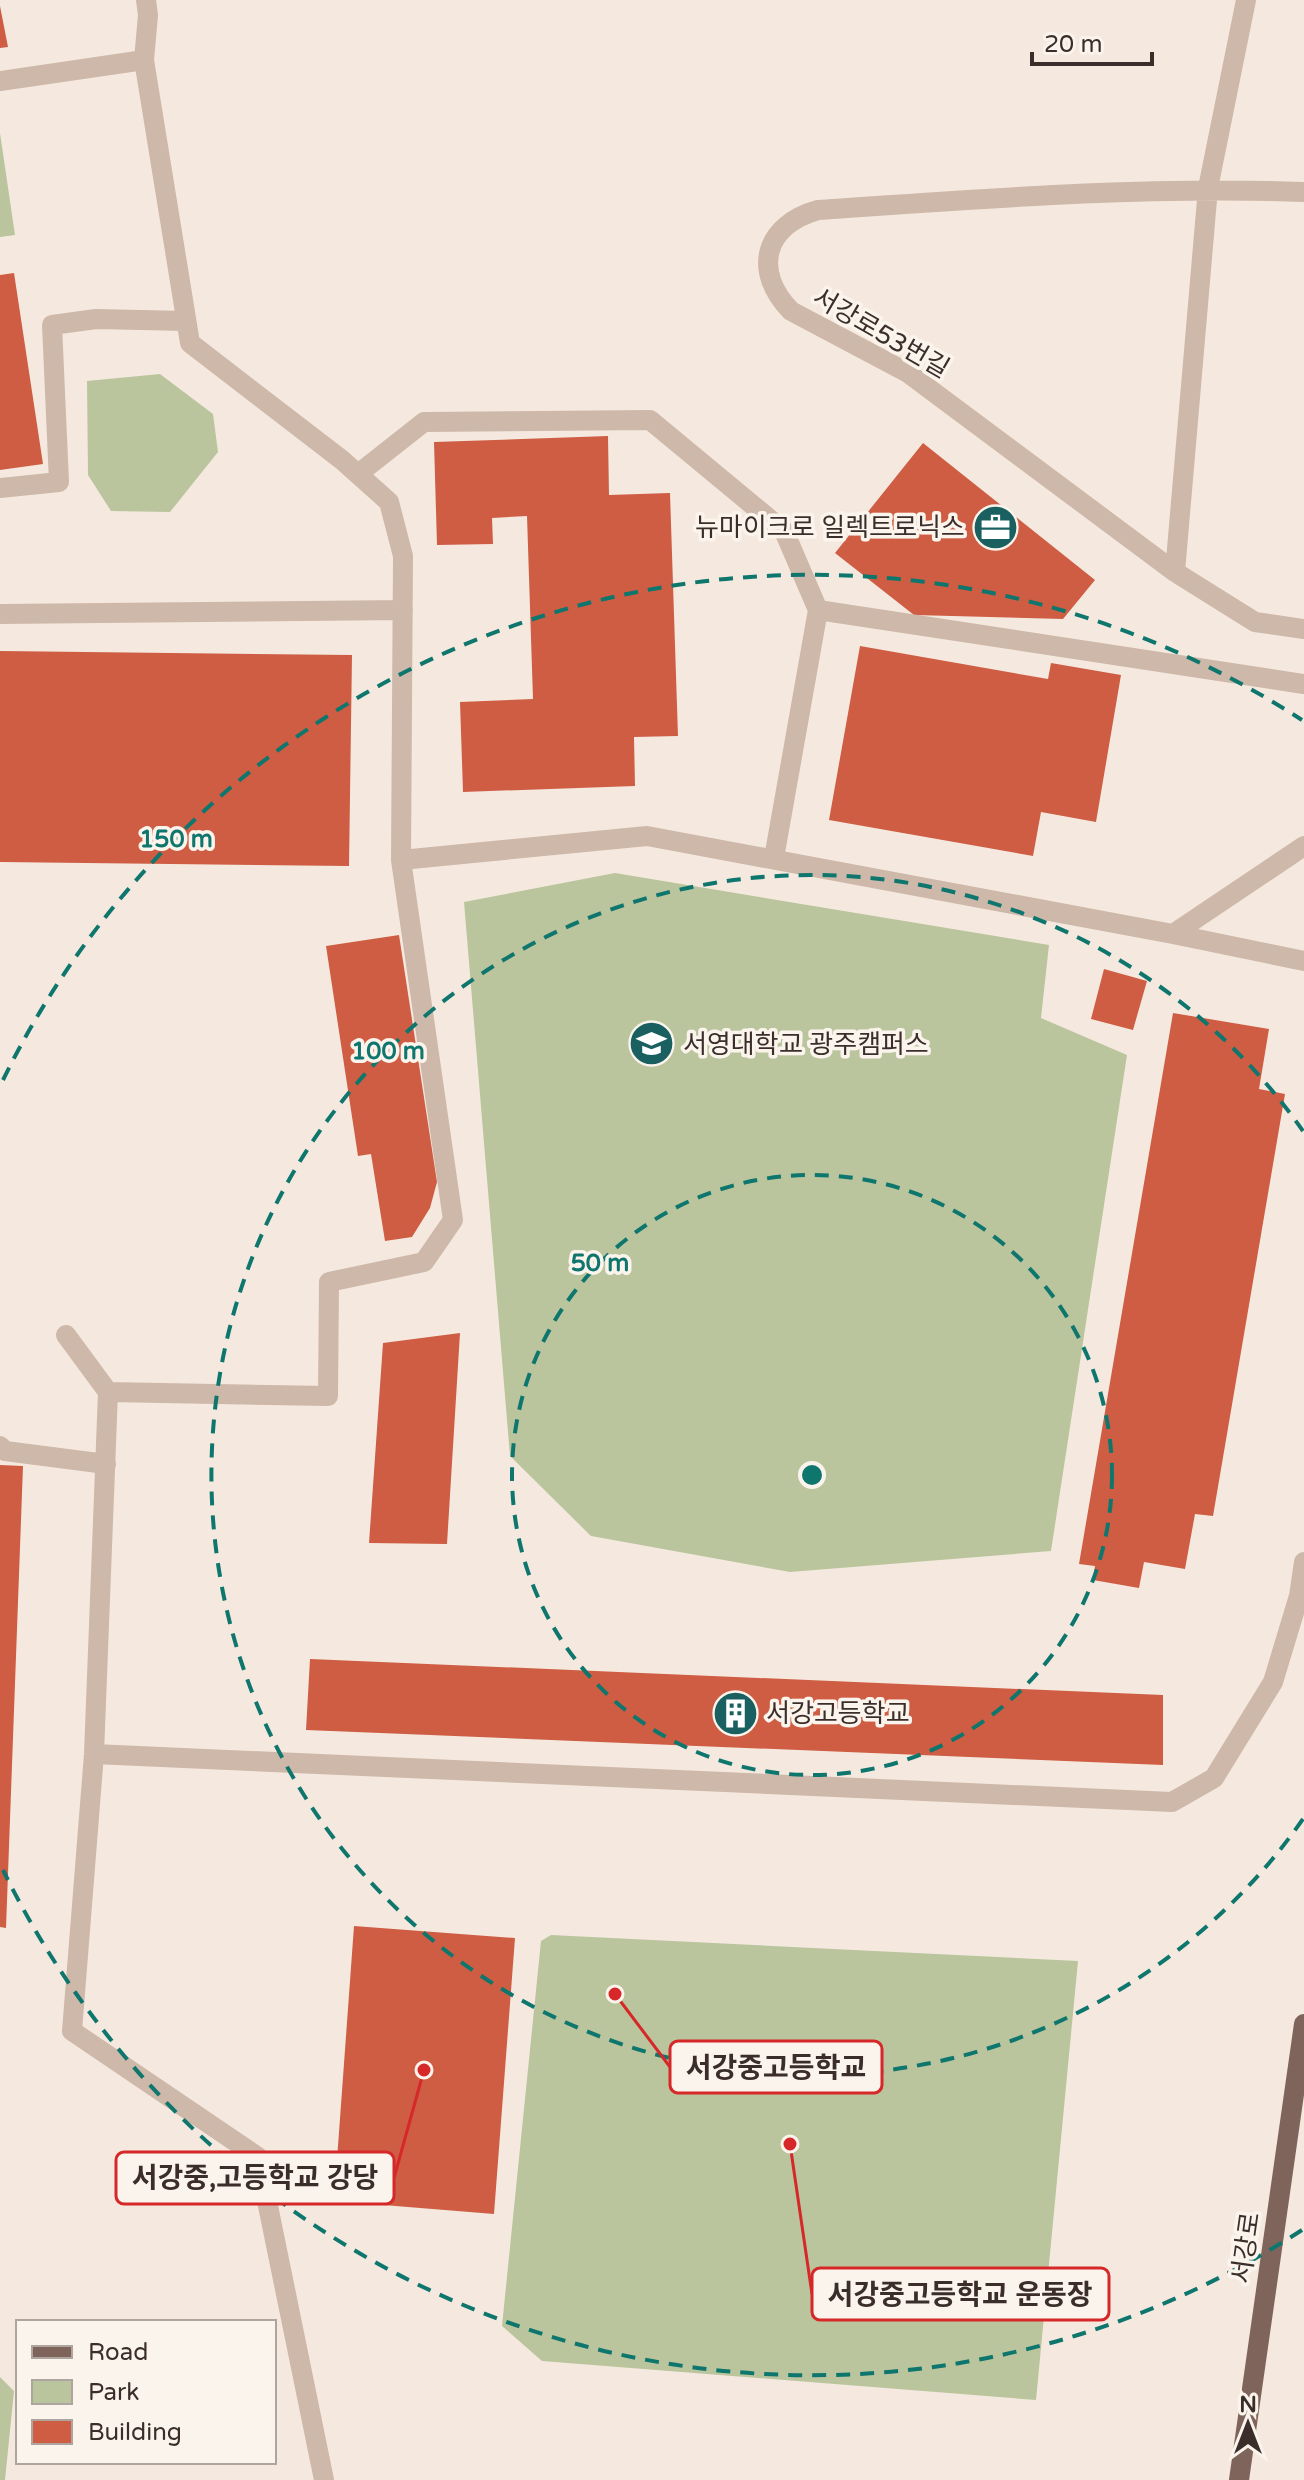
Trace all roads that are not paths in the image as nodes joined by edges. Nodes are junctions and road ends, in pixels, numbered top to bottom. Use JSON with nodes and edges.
{"nodes":[{"id":1,"x":146,"y":0,"type":"edge"},
{"id":2,"x":1246,"y":0,"type":"edge"},
{"id":3,"x":144,"y":60,"type":"junction"},
{"id":4,"x":0,"y":81,"type":"edge"},
{"id":5,"x":1208,"y":188,"type":"junction"},
{"id":6,"x":1304,"y":192,"type":"edge"},
{"id":7,"x":186,"y":321,"type":"junction"},
{"id":8,"x":358,"y":474,"type":"junction"},
{"id":9,"x":0,"y":488,"type":"edge"},
{"id":10,"x":1175,"y":572,"type":"junction"},
{"id":11,"x":403,"y":610,"type":"junction"},
{"id":12,"x":818,"y":610,"type":"junction"},
{"id":13,"x":0,"y":614,"type":"edge"},
{"id":14,"x":1304,"y":629,"type":"edge"},
{"id":15,"x":1304,"y":684,"type":"edge"},
{"id":16,"x":1304,"y":846,"type":"edge"},
{"id":17,"x":774,"y":858,"type":"junction"},
{"id":18,"x":401,"y":860,"type":"junction"},
{"id":19,"x":1173,"y":934,"type":"junction"},
{"id":20,"x":1304,"y":961,"type":"edge"},
{"id":21,"x":66,"y":1335,"type":"dead end"},
{"id":22,"x":108,"y":1392,"type":"junction"},
{"id":23,"x":0,"y":1446,"type":"edge"},
{"id":24,"x":106,"y":1464,"type":"junction"},
{"id":25,"x":1304,"y":1562,"type":"edge"},
{"id":26,"x":94,"y":1754,"type":"junction"},
{"id":27,"x":1304,"y":2024,"type":"edge"},
{"id":28,"x":324,"y":2480,"type":"edge"},
{"id":29,"x":1239,"y":2480,"type":"edge"}],
"edges":[{"from":1,"to":3,"type":"street"},
{"from":2,"to":5,"type":"street"},
{"from":3,"to":4,"type":"street"},
{"from":3,"to":7,"type":"street"},
{"from":5,"to":6,"type":"street","name":"서강로53번길"},
{"from":5,"to":10,"type":"street"},
{"from":5,"to":10,"type":"street","name":"서강로53번길"},
{"from":7,"to":8,"type":"street"},
{"from":7,"to":9,"type":"street"},
{"from":8,"to":11,"type":"street"},
{"from":8,"to":12,"type":"street"},
{"from":10,"to":14,"type":"street","name":"서강로53번길"},
{"from":11,"to":13,"type":"street"},
{"from":11,"to":18,"type":"street"},
{"from":12,"to":15,"type":"street"},
{"from":12,"to":17,"type":"street"},
{"from":16,"to":19,"type":"street"},
{"from":17,"to":18,"type":"street"},
{"from":17,"to":19,"type":"street"},
{"from":18,"to":22,"type":"street"},
{"from":19,"to":20,"type":"street"},
{"from":21,"to":22,"type":"street"},
{"from":22,"to":24,"type":"street"},
{"from":23,"to":24,"type":"street"},
{"from":24,"to":26,"type":"street"},
{"from":25,"to":26,"type":"street"},
{"from":26,"to":28,"type":"street"},
{"from":27,"to":29,"type":"main road","name":"서강로"}]}
